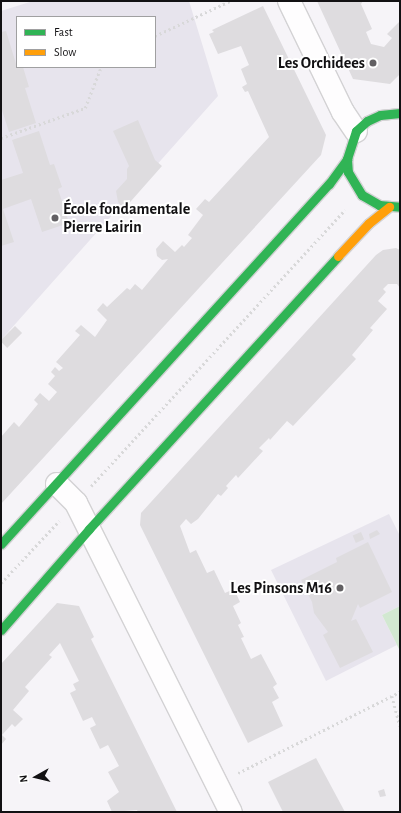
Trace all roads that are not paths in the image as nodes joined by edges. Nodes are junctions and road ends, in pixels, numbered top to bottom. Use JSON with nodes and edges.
{"nodes":[{"id":1,"x":290,"y":1,"type":"edge"},
{"id":2,"x":398,"y":112,"type":"edge"},
{"id":3,"x":356,"y":131,"type":"junction"},
{"id":4,"x":347,"y":159,"type":"junction"},
{"id":5,"x":389,"y":207,"type":"junction"},
{"id":6,"x":400,"y":207,"type":"edge"},
{"id":7,"x":57,"y":484,"type":"junction"},
{"id":8,"x":89,"y":529,"type":"junction"},
{"id":9,"x":1,"y":544,"type":"edge"},
{"id":10,"x":1,"y":630,"type":"edge"},
{"id":11,"x":230,"y":812,"type":"edge"}],
"edges":[{"from":1,"to":3,"type":"street"},
{"from":2,"to":3,"type":"street"},
{"from":3,"to":4,"type":"street"},
{"from":4,"to":5,"type":"street"},
{"from":4,"to":7,"type":"street"},
{"from":5,"to":6,"type":"street"},
{"from":5,"to":8,"type":"street"},
{"from":7,"to":8,"type":"street"},
{"from":7,"to":9,"type":"street"},
{"from":8,"to":10,"type":"street"},
{"from":8,"to":11,"type":"street"}]}
